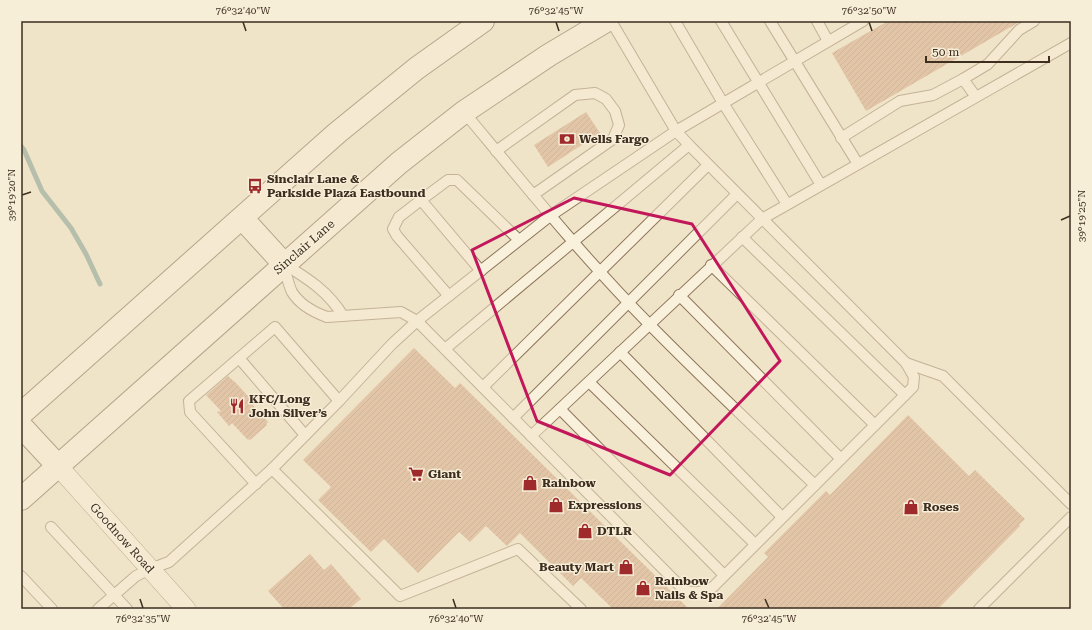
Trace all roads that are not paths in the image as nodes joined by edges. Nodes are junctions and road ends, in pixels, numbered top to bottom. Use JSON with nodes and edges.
{"nodes":[{"id":1,"x":483,"y":21,"type":"edge"},
{"id":2,"x":606,"y":21,"type":"edge"},
{"id":3,"x":611,"y":21,"type":"edge"},
{"id":4,"x":675,"y":21,"type":"edge"},
{"id":5,"x":721,"y":21,"type":"edge"},
{"id":6,"x":770,"y":21,"type":"edge"},
{"id":7,"x":817,"y":21,"type":"edge"},
{"id":8,"x":863,"y":21,"type":"edge"},
{"id":9,"x":1034,"y":21,"type":"edge"},
{"id":10,"x":828,"y":41,"type":"junction"},
{"id":11,"x":1071,"y":43,"type":"edge"},
{"id":12,"x":794,"y":62,"type":"junction"},
{"id":13,"x":963,"y":79,"type":"junction"},
{"id":14,"x":758,"y":83,"type":"junction"},
{"id":15,"x":976,"y":97,"type":"junction"},
{"id":16,"x":723,"y":103,"type":"junction"},
{"id":17,"x":464,"y":112,"type":"junction"},
{"id":18,"x":676,"y":131,"type":"junction"},
{"id":19,"x":841,"y":138,"type":"junction"},
{"id":20,"x":689,"y":146,"type":"junction"},
{"id":21,"x":496,"y":151,"type":"junction"},
{"id":22,"x":858,"y":164,"type":"junction"},
{"id":23,"x":708,"y":165,"type":"junction"},
{"id":24,"x":821,"y":185,"type":"junction"},
{"id":25,"x":737,"y":194,"type":"junction"},
{"id":26,"x":533,"y":195,"type":"junction"},
{"id":27,"x":421,"y":200,"type":"junction"},
{"id":28,"x":787,"y":204,"type":"junction"},
{"id":29,"x":550,"y":216,"type":"junction"},
{"id":30,"x":242,"y":218,"type":"junction"},
{"id":31,"x":762,"y":219,"type":"junction"},
{"id":32,"x":742,"y":237,"type":"junction"},
{"id":33,"x":519,"y":240,"type":"junction"},
{"id":34,"x":573,"y":242,"type":"junction"},
{"id":35,"x":284,"y":264,"type":"junction"},
{"id":36,"x":711,"y":266,"type":"junction"},
{"id":37,"x":481,"y":271,"type":"junction"},
{"id":38,"x":599,"y":271,"type":"junction"},
{"id":39,"x":679,"y":295,"type":"junction"},
{"id":40,"x":450,"y":296,"type":"junction"},
{"id":41,"x":628,"y":302,"type":"junction"},
{"id":42,"x":343,"y":316,"type":"junction"},
{"id":43,"x":417,"y":321,"type":"junction"},
{"id":44,"x":649,"y":325,"type":"junction"},
{"id":45,"x":445,"y":349,"type":"junction"},
{"id":46,"x":620,"y":352,"type":"junction"},
{"id":47,"x":239,"y":358,"type":"junction"},
{"id":48,"x":906,"y":363,"type":"junction"},
{"id":49,"x":589,"y":382,"type":"junction"},
{"id":50,"x":483,"y":387,"type":"junction"},
{"id":51,"x":905,"y":395,"type":"junction"},
{"id":52,"x":339,"y":402,"type":"junction"},
{"id":53,"x":560,"y":409,"type":"junction"},
{"id":54,"x":21,"y":414,"type":"edge"},
{"id":55,"x":513,"y":418,"type":"junction"},
{"id":56,"x":875,"y":425,"type":"junction"},
{"id":57,"x":21,"y":426,"type":"edge"},
{"id":58,"x":305,"y":435,"type":"junction"},
{"id":59,"x":531,"y":436,"type":"junction"},
{"id":60,"x":841,"y":459,"type":"junction"},
{"id":61,"x":58,"y":466,"type":"junction"},
{"id":62,"x":272,"y":469,"type":"junction"},
{"id":63,"x":256,"y":484,"type":"junction"},
{"id":64,"x":815,"y":485,"type":"junction"},
{"id":65,"x":21,"y":499,"type":"edge"},
{"id":66,"x":1071,"y":504,"type":"edge"},
{"id":67,"x":782,"y":517,"type":"junction"},
{"id":68,"x":1071,"y":517,"type":"edge"},
{"id":69,"x":51,"y":528,"type":"dead end"},
{"id":70,"x":756,"y":544,"type":"junction"},
{"id":71,"x":150,"y":569,"type":"junction"},
{"id":72,"x":724,"y":575,"type":"junction"},
{"id":73,"x":21,"y":576,"type":"edge"},
{"id":74,"x":115,"y":595,"type":"junction"},
{"id":75,"x":52,"y":609,"type":"edge"},
{"id":76,"x":98,"y":609,"type":"edge"},
{"id":77,"x":127,"y":609,"type":"edge"},
{"id":78,"x":186,"y":609,"type":"edge"},
{"id":79,"x":581,"y":609,"type":"edge"},
{"id":80,"x":979,"y":609,"type":"edge"}],
"edges":[{"from":1,"to":30,"type":"street"},
{"from":2,"to":17,"type":"street","name":"Sinclair Lane"},
{"from":3,"to":18,"type":"lane"},
{"from":4,"to":16,"type":"lane"},
{"from":5,"to":14,"type":"lane"},
{"from":6,"to":12,"type":"lane"},
{"from":7,"to":10,"type":"lane"},
{"from":8,"to":10,"type":"lane"},
{"from":9,"to":13,"type":"lane"},
{"from":10,"to":12,"type":"lane"},
{"from":11,"to":15,"type":"lane"},
{"from":12,"to":14,"type":"lane"},
{"from":12,"to":19,"type":"lane"},
{"from":13,"to":15,"type":"lane"},
{"from":13,"to":19,"type":"lane"},
{"from":14,"to":16,"type":"lane"},
{"from":14,"to":24,"type":"lane"},
{"from":15,"to":22,"type":"lane"},
{"from":16,"to":18,"type":"lane"},
{"from":16,"to":28,"type":"lane"},
{"from":17,"to":21,"type":"lane"},
{"from":17,"to":35,"type":"street","name":"Sinclair Lane"},
{"from":18,"to":20,"type":"lane"},
{"from":18,"to":29,"type":"lane"},
{"from":19,"to":22,"type":"lane"},
{"from":20,"to":23,"type":"lane"},
{"from":20,"to":34,"type":"lane"},
{"from":21,"to":26,"type":"lane"},
{"from":21,"to":26,"type":"lane"},
{"from":22,"to":24,"type":"lane"},
{"from":23,"to":25,"type":"lane"},
{"from":23,"to":38,"type":"lane"},
{"from":24,"to":28,"type":"lane"},
{"from":25,"to":31,"type":"lane"},
{"from":25,"to":41,"type":"lane"},
{"from":26,"to":29,"type":"lane"},
{"from":27,"to":33,"type":"lane"},
{"from":27,"to":37,"type":"lane"},
{"from":27,"to":40,"type":"lane"},
{"from":28,"to":31,"type":"lane"},
{"from":29,"to":33,"type":"lane"},
{"from":29,"to":34,"type":"lane"},
{"from":30,"to":35,"type":"street"},
{"from":30,"to":54,"type":"street"},
{"from":31,"to":32,"type":"lane"},
{"from":31,"to":48,"type":"lane"},
{"from":32,"to":36,"type":"lane"},
{"from":32,"to":51,"type":"lane"},
{"from":33,"to":37,"type":"lane"},
{"from":34,"to":38,"type":"lane"},
{"from":34,"to":45,"type":"lane"},
{"from":35,"to":42,"type":"lane"},
{"from":35,"to":42,"type":"lane"},
{"from":35,"to":61,"type":"street","name":"Sinclair Lane"},
{"from":36,"to":39,"type":"lane"},
{"from":36,"to":56,"type":"lane"},
{"from":37,"to":40,"type":"lane"},
{"from":38,"to":41,"type":"lane"},
{"from":38,"to":50,"type":"lane"},
{"from":39,"to":44,"type":"lane"},
{"from":39,"to":60,"type":"lane"},
{"from":40,"to":43,"type":"lane"},
{"from":41,"to":44,"type":"lane"},
{"from":41,"to":55,"type":"lane"},
{"from":42,"to":43,"type":"lane"},
{"from":43,"to":45,"type":"lane"},
{"from":43,"to":52,"type":"lane"},
{"from":44,"to":46,"type":"lane"},
{"from":44,"to":64,"type":"lane"},
{"from":45,"to":50,"type":"lane"},
{"from":46,"to":49,"type":"lane"},
{"from":46,"to":67,"type":"lane"},
{"from":47,"to":52,"type":"lane"},
{"from":47,"to":58,"type":"lane"},
{"from":47,"to":63,"type":"lane"},
{"from":48,"to":51,"type":"lane"},
{"from":48,"to":66,"type":"lane"},
{"from":49,"to":53,"type":"lane"},
{"from":49,"to":70,"type":"lane"},
{"from":50,"to":55,"type":"lane"},
{"from":51,"to":56,"type":"lane"},
{"from":52,"to":58,"type":"lane"},
{"from":53,"to":59,"type":"lane"},
{"from":53,"to":72,"type":"lane"},
{"from":55,"to":59,"type":"lane"},
{"from":56,"to":60,"type":"lane"},
{"from":57,"to":61,"type":"street"},
{"from":58,"to":62,"type":"lane"},
{"from":59,"to":72,"type":"lane"},
{"from":60,"to":64,"type":"lane"},
{"from":61,"to":65,"type":"street","name":"Sinclair Lane"},
{"from":61,"to":71,"type":"street","name":"Goodnow Road"},
{"from":62,"to":63,"type":"lane"},
{"from":62,"to":79,"type":"lane"},
{"from":63,"to":71,"type":"lane"},
{"from":64,"to":67,"type":"lane"},
{"from":67,"to":70,"type":"lane"},
{"from":68,"to":80,"type":"lane"},
{"from":69,"to":74,"type":"lane"},
{"from":70,"to":72,"type":"lane"},
{"from":71,"to":74,"type":"lane"},
{"from":71,"to":78,"type":"street","name":"Goodnow Road"},
{"from":73,"to":75,"type":"lane"},
{"from":74,"to":76,"type":"lane"},
{"from":74,"to":77,"type":"lane"}]}
